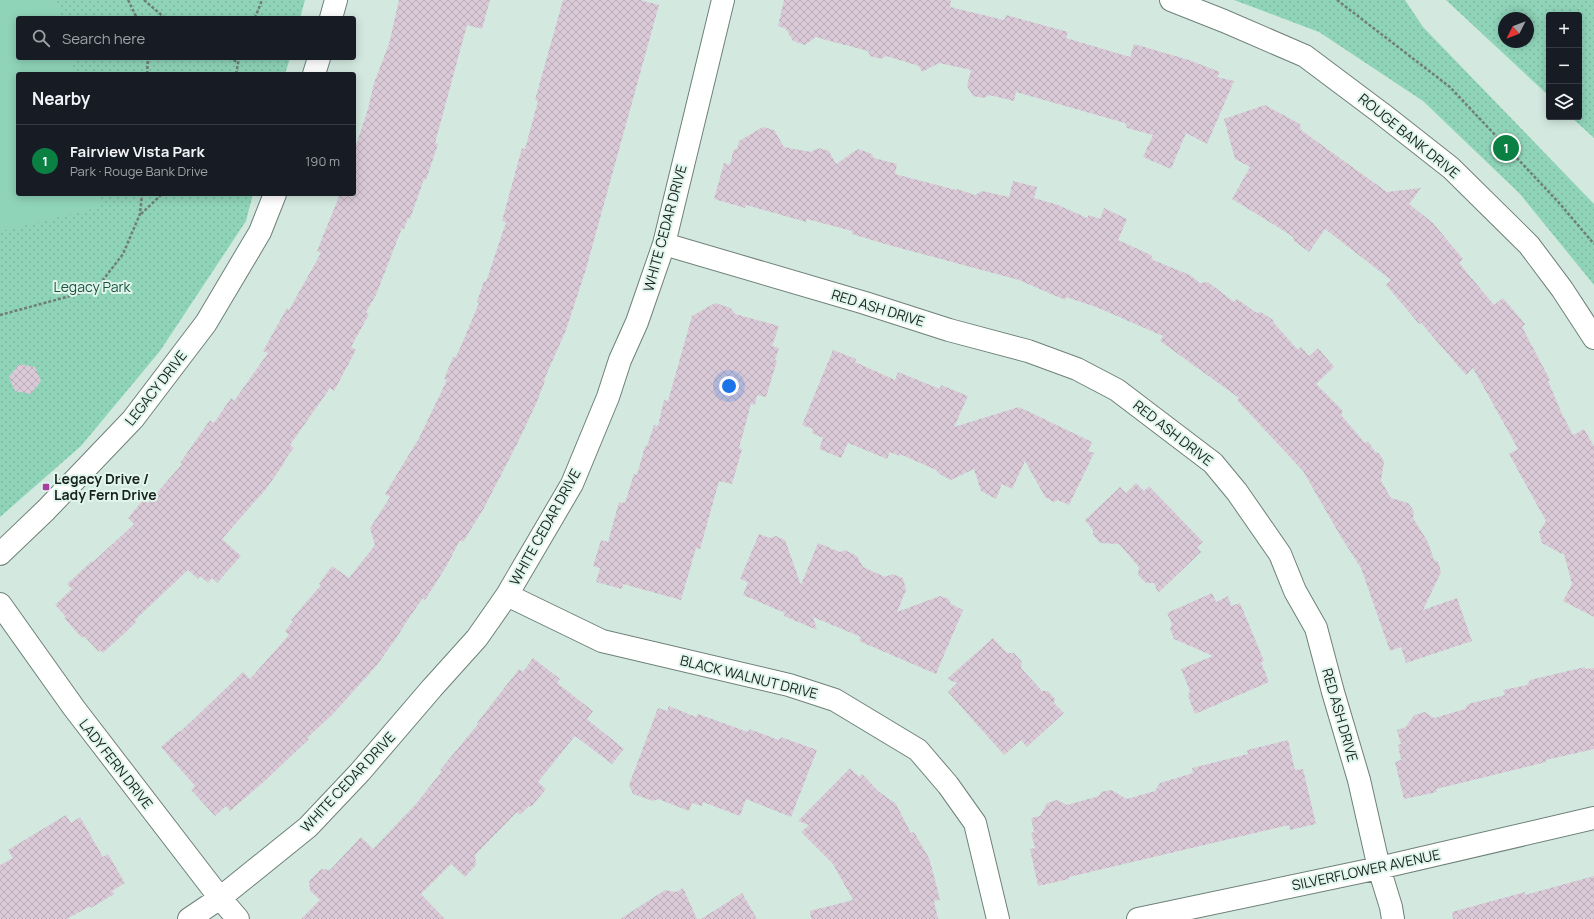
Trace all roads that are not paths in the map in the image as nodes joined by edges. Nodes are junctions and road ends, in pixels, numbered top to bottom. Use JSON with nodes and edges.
{"nodes":[{"id":1,"x":336,"y":0,"type":"edge"},
{"id":2,"x":723,"y":0,"type":"edge"},
{"id":3,"x":1171,"y":0,"type":"edge"},
{"id":4,"x":332,"y":16,"type":"edge"},
{"id":5,"x":318,"y":60,"type":"edge"},
{"id":6,"x":315,"y":72,"type":"edge"},
{"id":7,"x":274,"y":196,"type":"edge"},
{"id":8,"x":664,"y":244,"type":"junction"},
{"id":9,"x":1594,"y":338,"type":"edge"},
{"id":10,"x":0,"y":554,"type":"edge"},
{"id":11,"x":507,"y":595,"type":"junction"},
{"id":12,"x":0,"y":604,"type":"edge"},
{"id":13,"x":1594,"y":818,"type":"edge"},
{"id":14,"x":1379,"y":868,"type":"junction"},
{"id":15,"x":220,"y":898,"type":"junction"},
{"id":16,"x":189,"y":919,"type":"edge"},
{"id":17,"x":238,"y":919,"type":"edge"},
{"id":18,"x":998,"y":919,"type":"edge"},
{"id":19,"x":1138,"y":919,"type":"edge"},
{"id":20,"x":1393,"y":919,"type":"edge"}],
"edges":[{"from":1,"to":4,"type":"street"},
{"from":2,"to":8,"type":"street","name":"WHITE CEDAR DRIVE"},
{"from":3,"to":9,"type":"street","name":"ROUGE BANK DRIVE"},
{"from":5,"to":6,"type":"street"},
{"from":7,"to":10,"type":"street","name":"LEGACY DRIVE"},
{"from":8,"to":11,"type":"street","name":"WHITE CEDAR DRIVE"},
{"from":8,"to":14,"type":"street","name":"RED ASH DRIVE"},
{"from":11,"to":15,"type":"street","name":"WHITE CEDAR DRIVE"},
{"from":11,"to":18,"type":"street","name":"BLACK WALNUT DRIVE"},
{"from":12,"to":15,"type":"street","name":"LADY FERN DRIVE"},
{"from":13,"to":14,"type":"street","name":"SILVERFLOWER AVENUE"},
{"from":14,"to":19,"type":"street","name":"SILVERFLOWER AVENUE"},
{"from":14,"to":20,"type":"street","name":"RED ASH DRIVE"},
{"from":15,"to":16,"type":"street","name":"WHITE CEDAR DRIVE"},
{"from":15,"to":17,"type":"street","name":"LADY FERN DRIVE"}]}
